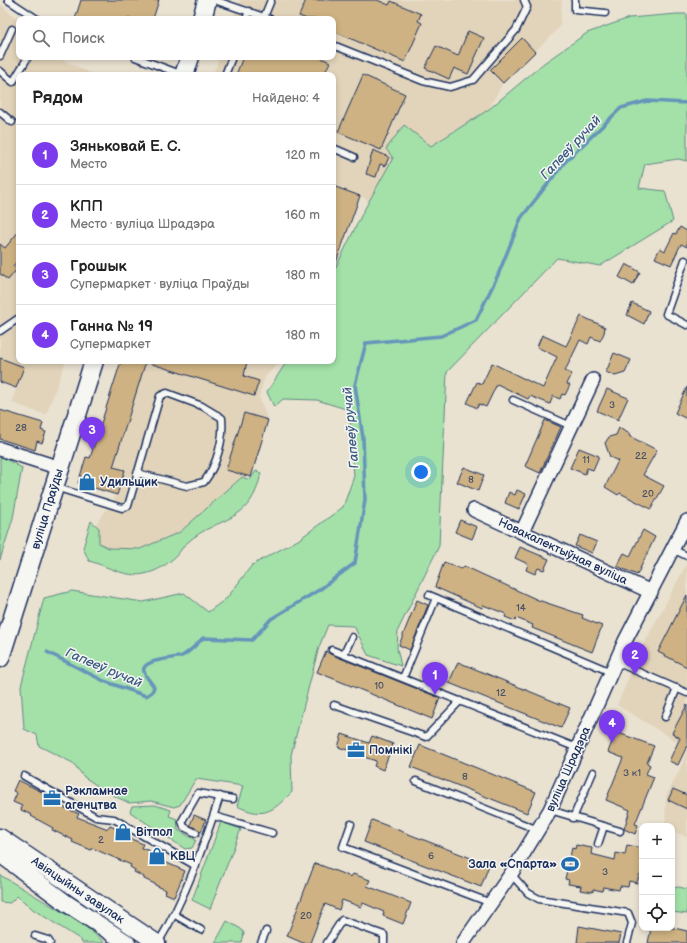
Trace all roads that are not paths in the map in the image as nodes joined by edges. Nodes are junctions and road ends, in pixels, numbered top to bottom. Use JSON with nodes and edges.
{"nodes":[{"id":1,"x":8,"y":0,"type":"edge"},
{"id":2,"x":207,"y":0,"type":"edge"},
{"id":3,"x":214,"y":0,"type":"edge"},
{"id":4,"x":271,"y":0,"type":"edge"},
{"id":5,"x":524,"y":0,"type":"edge"},
{"id":6,"x":575,"y":0,"type":"edge"},
{"id":7,"x":249,"y":11,"type":"junction"},
{"id":8,"x":605,"y":13,"type":"dead end"},
{"id":9,"x":32,"y":16,"type":"edge"},
{"id":10,"x":203,"y":16,"type":"edge"},
{"id":11,"x":247,"y":16,"type":"edge"},
{"id":12,"x":262,"y":16,"type":"edge"},
{"id":13,"x":267,"y":16,"type":"edge"},
{"id":14,"x":12,"y":29,"type":"dead end"},
{"id":15,"x":336,"y":45,"type":"edge"},
{"id":16,"x":0,"y":56,"type":"edge"},
{"id":17,"x":26,"y":60,"type":"edge"},
{"id":18,"x":143,"y":60,"type":"edge"},
{"id":19,"x":189,"y":60,"type":"edge"},
{"id":20,"x":231,"y":60,"type":"edge"},
{"id":21,"x":0,"y":71,"type":"edge"},
{"id":22,"x":19,"y":72,"type":"edge"},
{"id":23,"x":176,"y":72,"type":"edge"},
{"id":24,"x":185,"y":72,"type":"edge"},
{"id":25,"x":226,"y":72,"type":"edge"},
{"id":26,"x":16,"y":77,"type":"edge"},
{"id":27,"x":0,"y":112,"type":"edge"},
{"id":28,"x":12,"y":122,"type":"dead end"},
{"id":29,"x":336,"y":149,"type":"edge"},
{"id":30,"x":354,"y":157,"type":"dead end"},
{"id":31,"x":685,"y":260,"type":"dead end"},
{"id":32,"x":16,"y":320,"type":"edge"},
{"id":33,"x":687,"y":324,"type":"edge"},
{"id":34,"x":0,"y":331,"type":"edge"},
{"id":35,"x":93,"y":364,"type":"edge"},
{"id":36,"x":593,"y":380,"type":"dead end"},
{"id":37,"x":513,"y":400,"type":"dead end"},
{"id":38,"x":571,"y":426,"type":"junction"},
{"id":39,"x":0,"y":449,"type":"edge"},
{"id":40,"x":60,"y":468,"type":"junction"},
{"id":41,"x":137,"y":473,"type":"junction"},
{"id":42,"x":54,"y":486,"type":"junction"},
{"id":43,"x":474,"y":510,"type":"dead end"},
{"id":44,"x":687,"y":521,"type":"edge"},
{"id":45,"x":522,"y":532,"type":"junction"},
{"id":46,"x":672,"y":549,"type":"junction"},
{"id":47,"x":687,"y":556,"type":"edge"},
{"id":48,"x":651,"y":592,"type":"junction"},
{"id":49,"x":429,"y":595,"type":"dead end"},
{"id":50,"x":436,"y":598,"type":"junction"},
{"id":51,"x":352,"y":637,"type":"dead end"},
{"id":52,"x":332,"y":650,"type":"dead end"},
{"id":53,"x":344,"y":654,"type":"junction"},
{"id":54,"x":0,"y":658,"type":"edge"},
{"id":55,"x":614,"y":667,"type":"junction"},
{"id":56,"x":403,"y":678,"type":"junction"},
{"id":57,"x":677,"y":688,"type":"junction"},
{"id":58,"x":686,"y":691,"type":"edge"},
{"id":59,"x":460,"y":701,"type":"junction"},
{"id":60,"x":334,"y":704,"type":"dead end"},
{"id":61,"x":665,"y":717,"type":"dead end"},
{"id":62,"x":577,"y":748,"type":"junction"},
{"id":63,"x":593,"y":772,"type":"dead end"},
{"id":64,"x":24,"y":776,"type":"dead end"},
{"id":65,"x":416,"y":781,"type":"dead end"},
{"id":66,"x":220,"y":796,"type":"junction"},
{"id":67,"x":233,"y":799,"type":"dead end"},
{"id":68,"x":550,"y":810,"type":"junction"},
{"id":69,"x":214,"y":816,"type":"junction"},
{"id":70,"x":573,"y":818,"type":"junction"},
{"id":71,"x":351,"y":824,"type":"dead end"},
{"id":72,"x":604,"y":826,"type":"junction"},
{"id":73,"x":538,"y":830,"type":"junction"},
{"id":74,"x":620,"y":831,"type":"dead end"},
{"id":75,"x":196,"y":833,"type":"dead end"},
{"id":76,"x":272,"y":834,"type":"dead end"},
{"id":77,"x":0,"y":836,"type":"edge"},
{"id":78,"x":598,"y":844,"type":"dead end"},
{"id":79,"x":0,"y":854,"type":"edge"},
{"id":80,"x":196,"y":866,"type":"junction"},
{"id":81,"x":511,"y":874,"type":"junction"},
{"id":82,"x":491,"y":904,"type":"junction"},
{"id":83,"x":174,"y":916,"type":"junction"},
{"id":84,"x":202,"y":930,"type":"dead end"},
{"id":85,"x":266,"y":931,"type":"dead end"},
{"id":86,"x":35,"y":936,"type":"dead end"},
{"id":87,"x":50,"y":943,"type":"edge"},
{"id":88,"x":127,"y":943,"type":"edge"},
{"id":89,"x":157,"y":943,"type":"edge"},
{"id":90,"x":261,"y":943,"type":"edge"},
{"id":91,"x":327,"y":943,"type":"edge"},
{"id":92,"x":384,"y":943,"type":"edge"},
{"id":93,"x":463,"y":943,"type":"edge"},
{"id":94,"x":627,"y":943,"type":"edge"}],
"edges":[{"from":1,"to":9,"type":"lane"},
{"from":2,"to":10,"type":"main road"},
{"from":3,"to":7,"type":"lane"},
{"from":4,"to":13,"type":"lane"},
{"from":5,"to":15,"type":"lane"},
{"from":6,"to":8,"type":"lane"},
{"from":7,"to":11,"type":"lane"},
{"from":7,"to":12,"type":"lane"},
{"from":14,"to":16,"type":"lane"},
{"from":17,"to":22,"type":"lane"},
{"from":18,"to":23,"type":"lane"},
{"from":19,"to":24,"type":"main road"},
{"from":20,"to":25,"type":"lane"},
{"from":21,"to":26,"type":"lane"},
{"from":27,"to":28,"type":"lane"},
{"from":29,"to":30,"type":"lane"},
{"from":31,"to":33,"type":"lane"},
{"from":32,"to":34,"type":"lane"},
{"from":35,"to":40,"type":"main road","name":"вуліца Праўды"},
{"from":36,"to":38,"type":"street"},
{"from":37,"to":38,"type":"lane"},
{"from":38,"to":45,"type":"street"},
{"from":39,"to":40,"type":"street"},
{"from":40,"to":42,"type":"main road","name":"вуліца Праўды"},
{"from":41,"to":41,"type":"lane"},
{"from":41,"to":42,"type":"lane"},
{"from":42,"to":54,"type":"main road","name":"вуліца Праўды"},
{"from":43,"to":45,"type":"street","name":"Новакалектыўная вуліца"},
{"from":44,"to":46,"type":"street","name":"вуліца Шрадэра"},
{"from":45,"to":48,"type":"street","name":"Новакалектыўная вуліца"},
{"from":46,"to":47,"type":"lane"},
{"from":46,"to":48,"type":"street","name":"вуліца Шрадэра"},
{"from":48,"to":55,"type":"street","name":"вуліца Шрадэра"},
{"from":49,"to":50,"type":"lane"},
{"from":50,"to":55,"type":"lane"},
{"from":50,"to":56,"type":"lane"},
{"from":51,"to":53,"type":"lane"},
{"from":52,"to":53,"type":"lane"},
{"from":53,"to":56,"type":"lane"},
{"from":55,"to":57,"type":"lane"},
{"from":55,"to":62,"type":"street","name":"вуліца Шрадэра"},
{"from":56,"to":59,"type":"lane"},
{"from":57,"to":58,"type":"lane"},
{"from":57,"to":61,"type":"lane"},
{"from":59,"to":60,"type":"lane"},
{"from":59,"to":62,"type":"lane"},
{"from":62,"to":68,"type":"street","name":"вуліца Шрадэра"},
{"from":63,"to":70,"type":"lane"},
{"from":64,"to":80,"type":"lane"},
{"from":65,"to":73,"type":"lane"},
{"from":66,"to":67,"type":"lane"},
{"from":66,"to":69,"type":"lane"},
{"from":66,"to":75,"type":"lane"},
{"from":68,"to":70,"type":"lane"},
{"from":68,"to":73,"type":"street","name":"вуліца Шрадэра"},
{"from":69,"to":76,"type":"lane"},
{"from":69,"to":80,"type":"lane"},
{"from":70,"to":72,"type":"lane"},
{"from":71,"to":82,"type":"lane"},
{"from":72,"to":74,"type":"lane"},
{"from":72,"to":78,"type":"lane"},
{"from":73,"to":81,"type":"street","name":"вуліца Шрадэра"},
{"from":77,"to":89,"type":"street","name":"Авіяцыйны завулак"},
{"from":79,"to":88,"type":"street","name":"Авіяцыйны завулак"},
{"from":80,"to":83,"type":"lane"},
{"from":81,"to":82,"type":"street","name":"вуліца Шрадэра"},
{"from":81,"to":94,"type":"lane"},
{"from":82,"to":93,"type":"street","name":"вуліца Шрадэра"},
{"from":83,"to":84,"type":"lane"},
{"from":83,"to":89,"type":"lane"},
{"from":85,"to":90,"type":"lane"},
{"from":86,"to":87,"type":"lane"},
{"from":91,"to":92,"type":"lane"}]}
